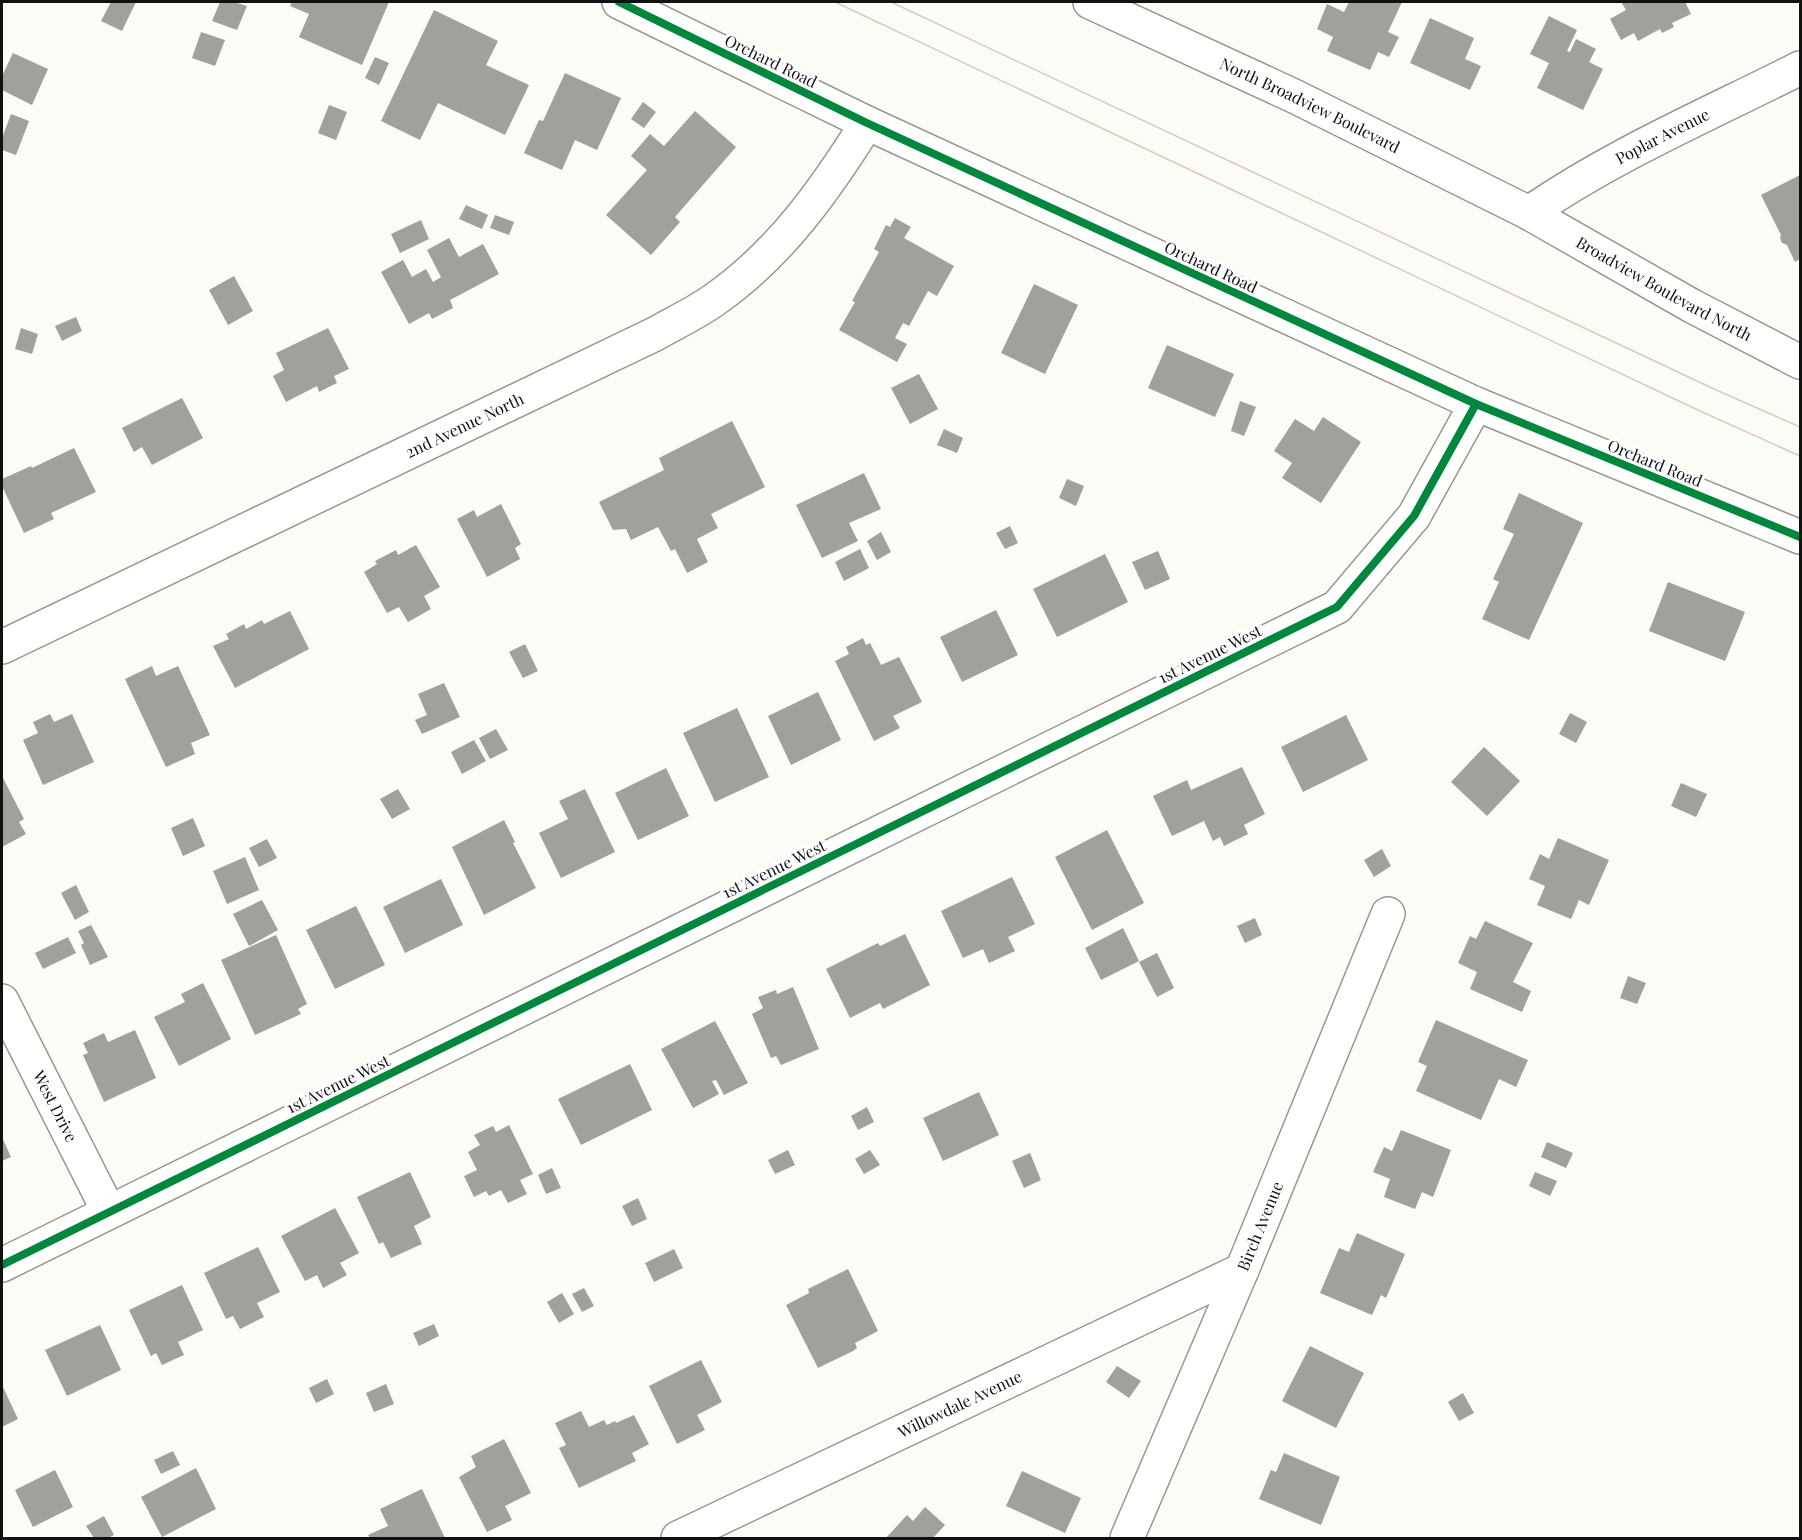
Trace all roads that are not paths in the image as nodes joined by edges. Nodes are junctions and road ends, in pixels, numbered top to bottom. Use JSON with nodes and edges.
{"nodes":[{"id":1,"x":619,"y":2,"type":"edge"},
{"id":2,"x":1095,"y":2,"type":"edge"},
{"id":3,"x":1800,"y":68,"type":"edge"},
{"id":4,"x":867,"y":123,"type":"junction"},
{"id":5,"x":1529,"y":213,"type":"junction"},
{"id":6,"x":1800,"y":362,"type":"edge"},
{"id":7,"x":1476,"y":404,"type":"junction"},
{"id":8,"x":1800,"y":537,"type":"edge"},
{"id":9,"x":2,"y":647,"type":"edge"},
{"id":10,"x":1388,"y":914,"type":"dead end"},
{"id":11,"x":2,"y":1001,"type":"edge"},
{"id":12,"x":109,"y":1212,"type":"junction"},
{"id":13,"x":2,"y":1265,"type":"edge"},
{"id":14,"x":1242,"y":1270,"type":"junction"},
{"id":15,"x":678,"y":1539,"type":"edge"},
{"id":16,"x":1127,"y":1539,"type":"edge"}],
"edges":[{"from":1,"to":4,"type":"street","name":"Orchard Road"},
{"from":2,"to":5,"type":"street","name":"North Broadview Boulevard"},
{"from":3,"to":5,"type":"street","name":"Poplar Avenue"},
{"from":4,"to":7,"type":"street","name":"Orchard Road"},
{"from":4,"to":9,"type":"street","name":"2nd Avenue North"},
{"from":5,"to":6,"type":"street","name":"Broadview Boulevard North"},
{"from":7,"to":8,"type":"street","name":"Orchard Road"},
{"from":7,"to":12,"type":"street","name":"1st Avenue West"},
{"from":10,"to":14,"type":"street","name":"Birch Avenue"},
{"from":11,"to":12,"type":"street","name":"West Drive"},
{"from":12,"to":13,"type":"street","name":"1st Avenue West"},
{"from":14,"to":15,"type":"street","name":"Willowdale Avenue"},
{"from":14,"to":16,"type":"street","name":"Birch Avenue"}]}
